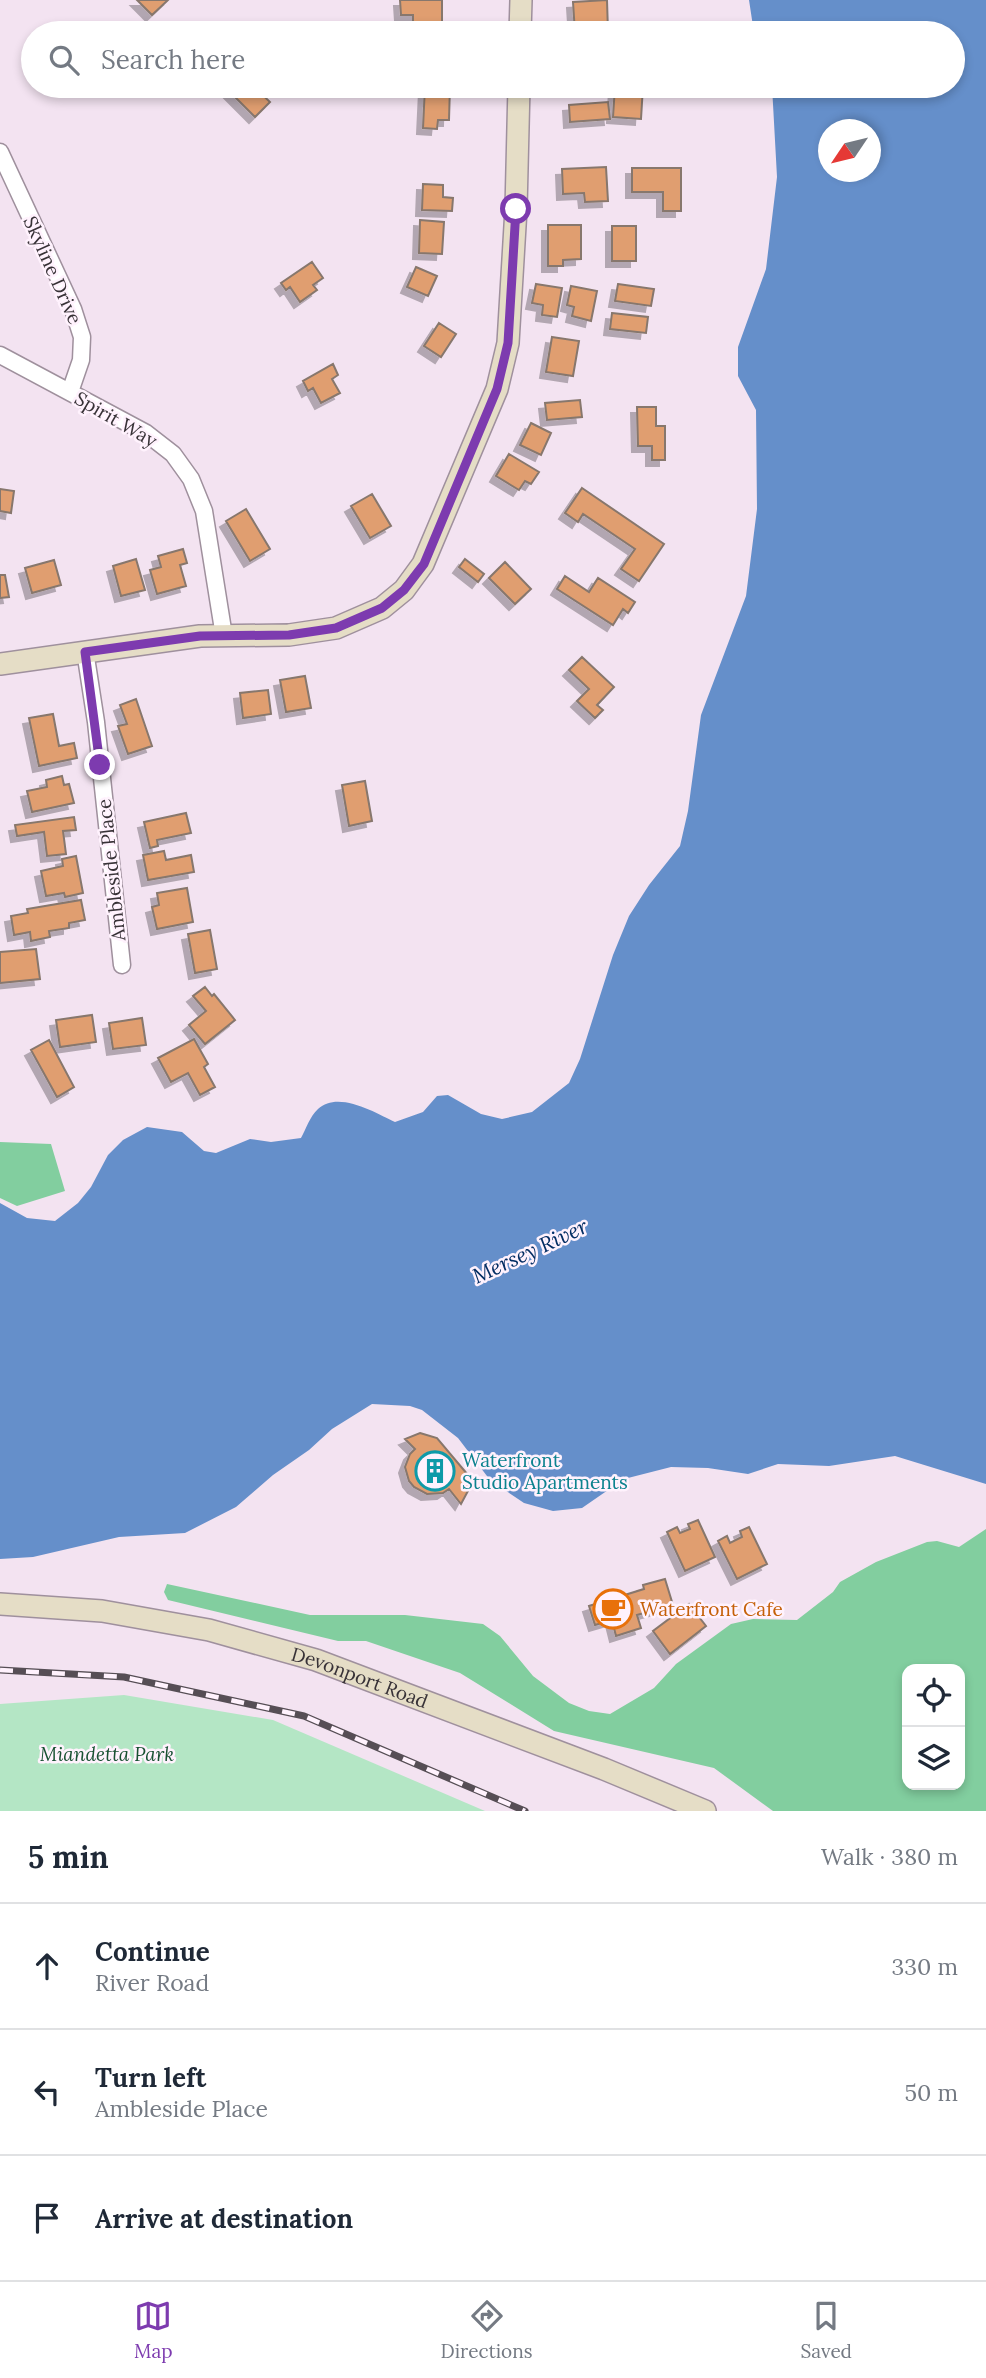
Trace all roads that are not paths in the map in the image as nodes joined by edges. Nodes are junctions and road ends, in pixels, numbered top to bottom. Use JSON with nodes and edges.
{"nodes":[{"id":1,"x":521,"y":0,"type":"edge"},
{"id":2,"x":520,"y":21,"type":"edge"},
{"id":3,"x":519,"y":98,"type":"edge"},
{"id":4,"x":0,"y":152,"type":"edge"},
{"id":5,"x":0,"y":355,"type":"edge"},
{"id":6,"x":70,"y":392,"type":"junction"},
{"id":7,"x":223,"y":636,"type":"junction"},
{"id":8,"x":85,"y":652,"type":"junction"},
{"id":9,"x":0,"y":664,"type":"edge"},
{"id":10,"x":122,"y":965,"type":"dead end"},
{"id":11,"x":0,"y":1604,"type":"edge"},
{"id":12,"x":705,"y":1811,"type":"edge"}],
"edges":[{"from":1,"to":2,"type":"main road"},
{"from":3,"to":7,"type":"main road"},
{"from":4,"to":6,"type":"street","name":"Skyline Drive"},
{"from":5,"to":6,"type":"street","name":"Spirit Way"},
{"from":6,"to":7,"type":"street","name":"Spirit Way"},
{"from":7,"to":8,"type":"main road"},
{"from":8,"to":9,"type":"main road"},
{"from":8,"to":10,"type":"street","name":"Ambleside Place"},
{"from":11,"to":12,"type":"main road","name":"Devonport Road"}]}
